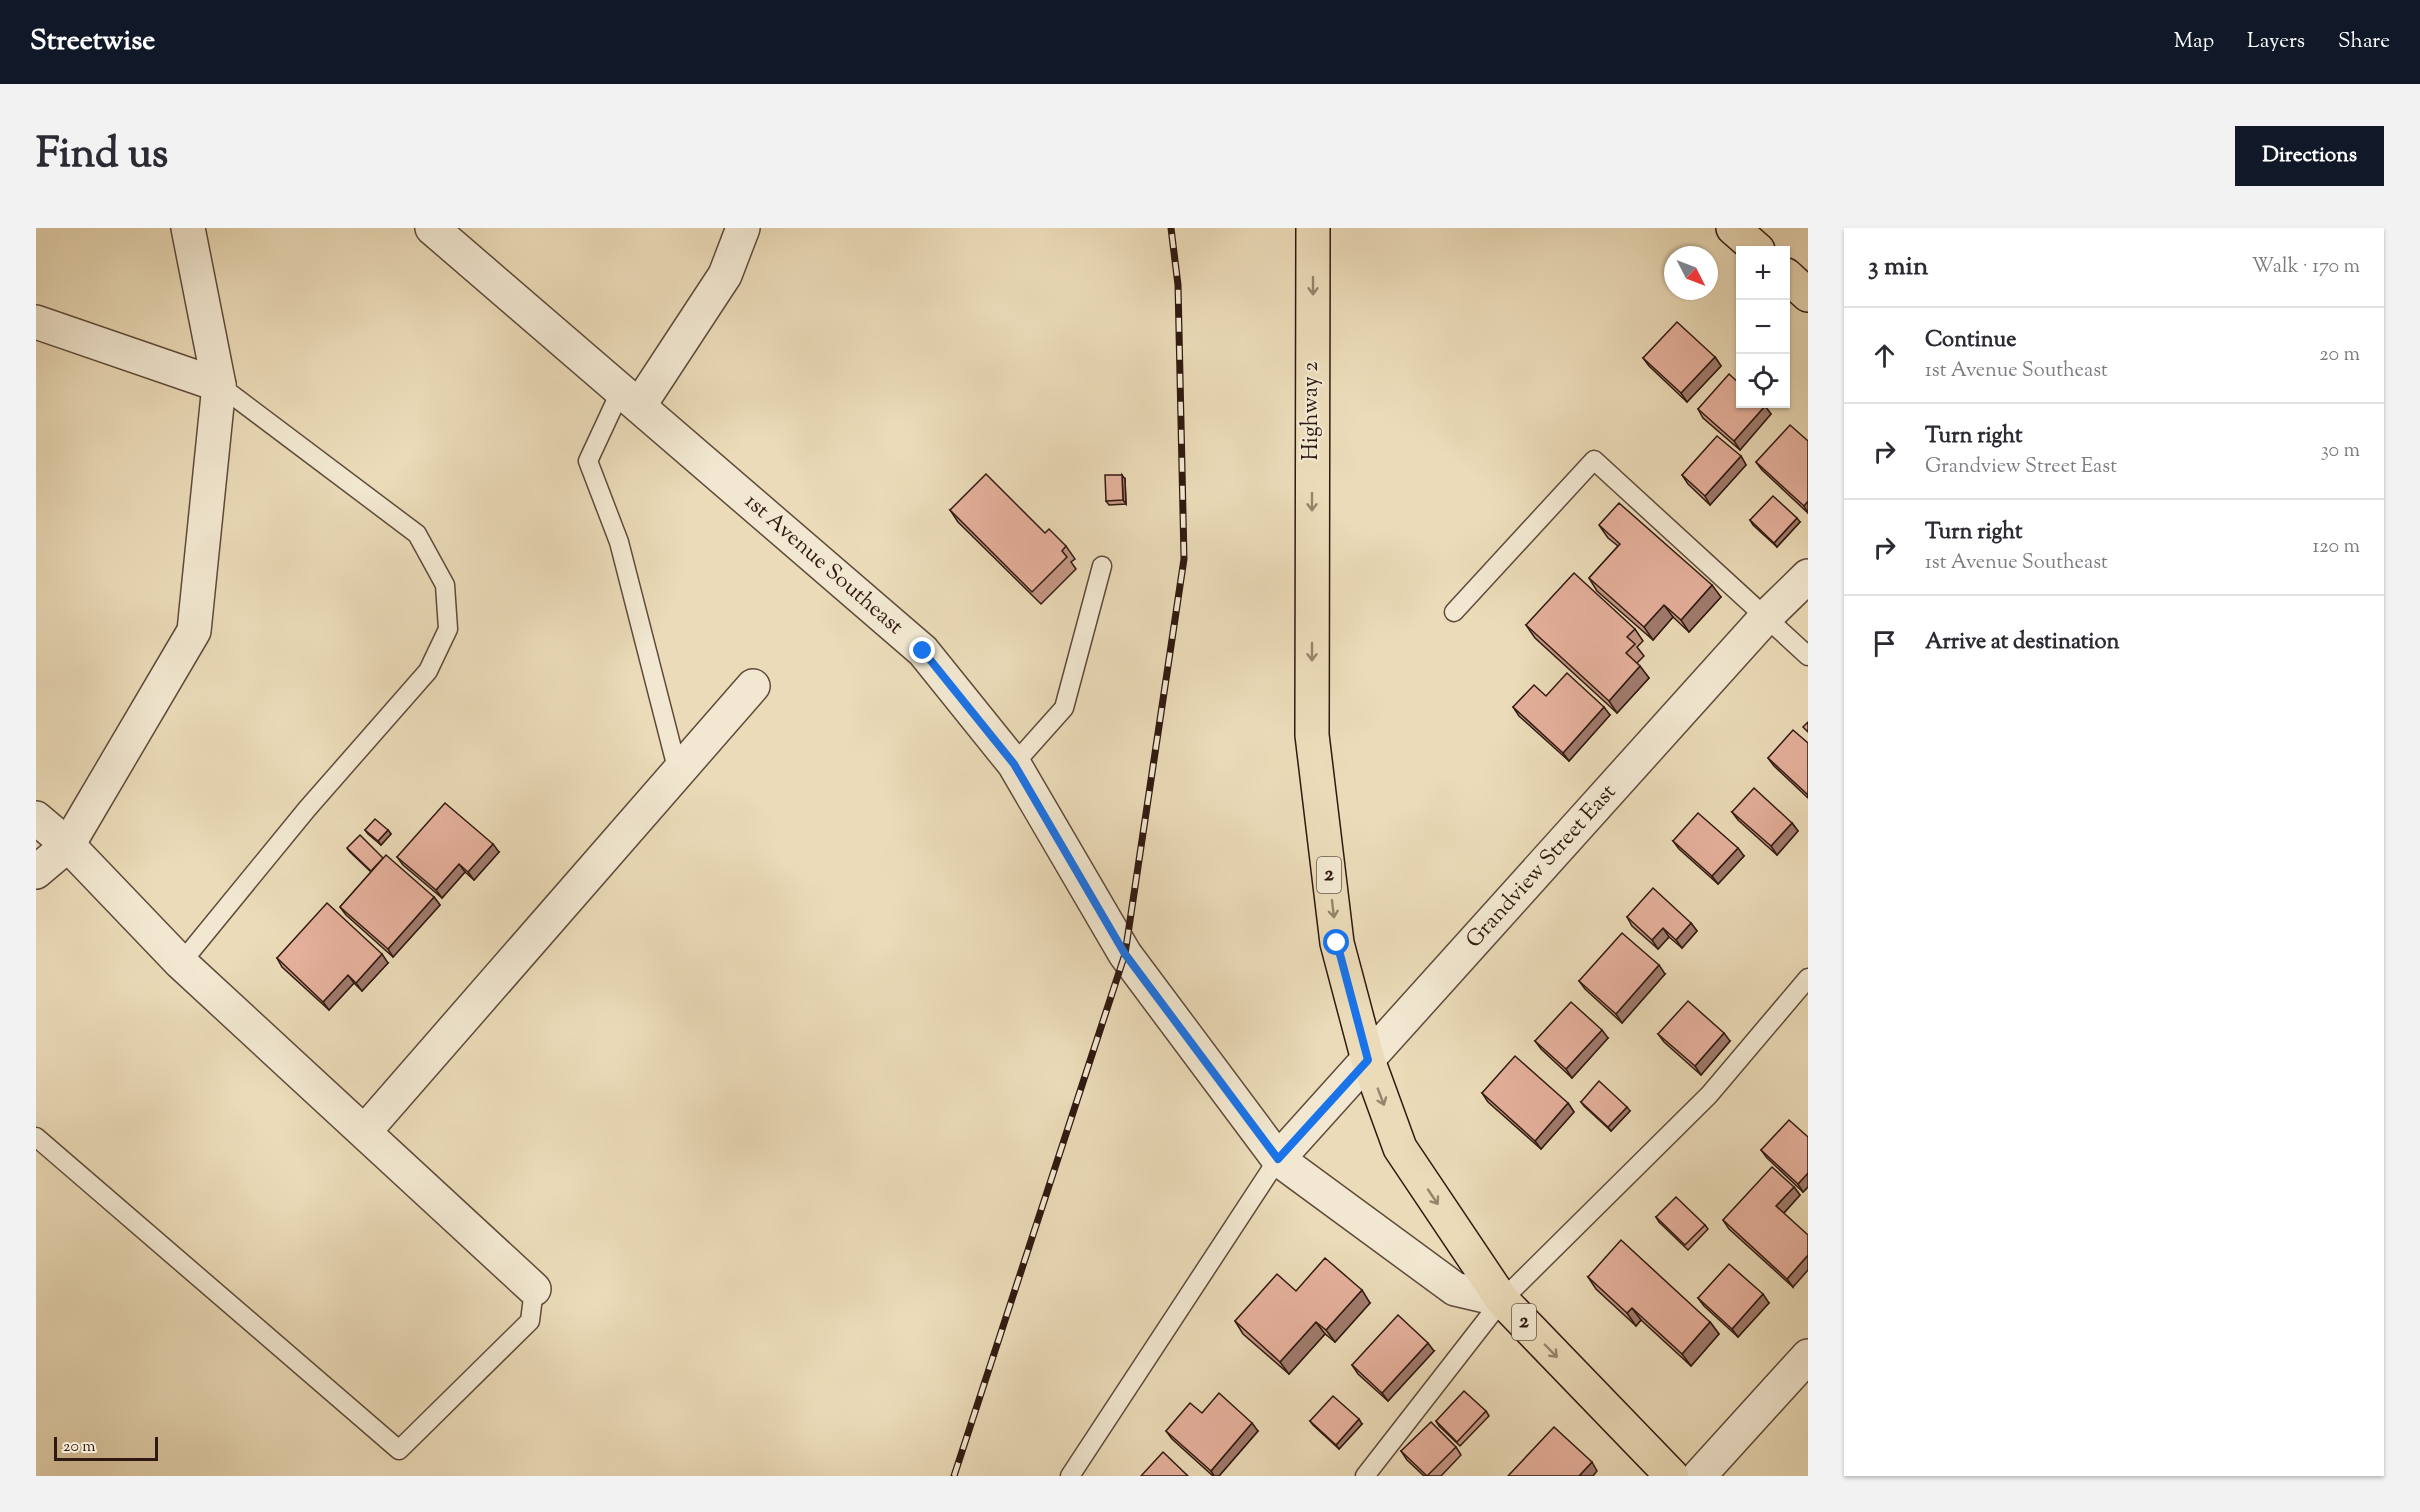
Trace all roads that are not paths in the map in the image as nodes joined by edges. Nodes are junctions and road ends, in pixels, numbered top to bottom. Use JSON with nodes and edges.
{"nodes":[{"id":1,"x":432,"y":228,"type":"edge"},
{"id":2,"x":743,"y":228,"type":"edge"},
{"id":3,"x":1313,"y":228,"type":"edge"},
{"id":4,"x":1733,"y":228,"type":"edge"},
{"id":5,"x":189,"y":229,"type":"edge"},
{"id":6,"x":1753,"y":246,"type":"edge"},
{"id":7,"x":1790,"y":279,"type":"edge"},
{"id":8,"x":1808,"y":295,"type":"edge"},
{"id":9,"x":36,"y":322,"type":"edge"},
{"id":10,"x":219,"y":385,"type":"junction"},
{"id":11,"x":630,"y":398,"type":"junction"},
{"id":12,"x":1102,"y":566,"type":"dead end"},
{"id":13,"x":1808,"y":576,"type":"edge"},
{"id":14,"x":1454,"y":612,"type":"dead end"},
{"id":15,"x":1766,"y":617,"type":"junction"},
{"id":16,"x":1808,"y":656,"type":"edge"},
{"id":17,"x":753,"y":686,"type":"dead end"},
{"id":18,"x":1014,"y":764,"type":"junction"},
{"id":19,"x":678,"y":772,"type":"junction"},
{"id":20,"x":36,"y":818,"type":"edge"},
{"id":21,"x":68,"y":845,"type":"junction"},
{"id":22,"x":36,"y":872,"type":"edge"},
{"id":23,"x":182,"y":963,"type":"junction"},
{"id":24,"x":1808,"y":978,"type":"edge"},
{"id":25,"x":1368,"y":1060,"type":"junction"},
{"id":26,"x":365,"y":1131,"type":"junction"},
{"id":27,"x":36,"y":1137,"type":"edge"},
{"id":28,"x":1278,"y":1159,"type":"junction"},
{"id":29,"x":534,"y":1289,"type":"joint"},
{"id":30,"x":1502,"y":1300,"type":"junction"},
{"id":31,"x":1808,"y":1356,"type":"edge"},
{"id":32,"x":1070,"y":1476,"type":"edge"},
{"id":33,"x":1365,"y":1476,"type":"edge"},
{"id":34,"x":1672,"y":1476,"type":"edge"},
{"id":35,"x":1699,"y":1476,"type":"edge"}],
"edges":[{"from":1,"to":11,"type":"street","name":"1st Avenue Southeast"},
{"from":2,"to":11,"type":"street"},
{"from":3,"to":25,"type":"main road","name":"Highway 2","number":"2","one_way":true},
{"from":4,"to":6,"type":"main road"},
{"from":5,"to":10,"type":"street"},
{"from":7,"to":8,"type":"main road"},
{"from":9,"to":10,"type":"street"},
{"from":10,"to":21,"type":"street"},
{"from":10,"to":23,"type":"lane"},
{"from":11,"to":18,"type":"street","name":"1st Avenue Southeast"},
{"from":11,"to":19,"type":"lane"},
{"from":12,"to":18,"type":"lane"},
{"from":13,"to":15,"type":"street","name":"Grandview Street East"},
{"from":14,"to":15,"type":"lane"},
{"from":15,"to":16,"type":"lane"},
{"from":15,"to":25,"type":"street","name":"Grandview Street East"},
{"from":17,"to":19,"type":"street"},
{"from":18,"to":28,"type":"street","name":"1st Avenue Southeast"},
{"from":19,"to":26,"type":"street"},
{"from":20,"to":21,"type":"street"},
{"from":21,"to":22,"type":"street"},
{"from":21,"to":23,"type":"street"},
{"from":23,"to":26,"type":"street"},
{"from":24,"to":30,"type":"lane"},
{"from":25,"to":28,"type":"street","name":"Grandview Street East"},
{"from":25,"to":30,"type":"main road","number":"2","one_way":true},
{"from":26,"to":29,"type":"street"},
{"from":27,"to":29,"type":"lane"},
{"from":28,"to":30,"type":"street","name":"1st Avenue Southeast"},
{"from":28,"to":32,"type":"lane"},
{"from":30,"to":33,"type":"lane"},
{"from":30,"to":34,"type":"main road","number":"2","one_way":true},
{"from":31,"to":35,"type":"street"}]}
